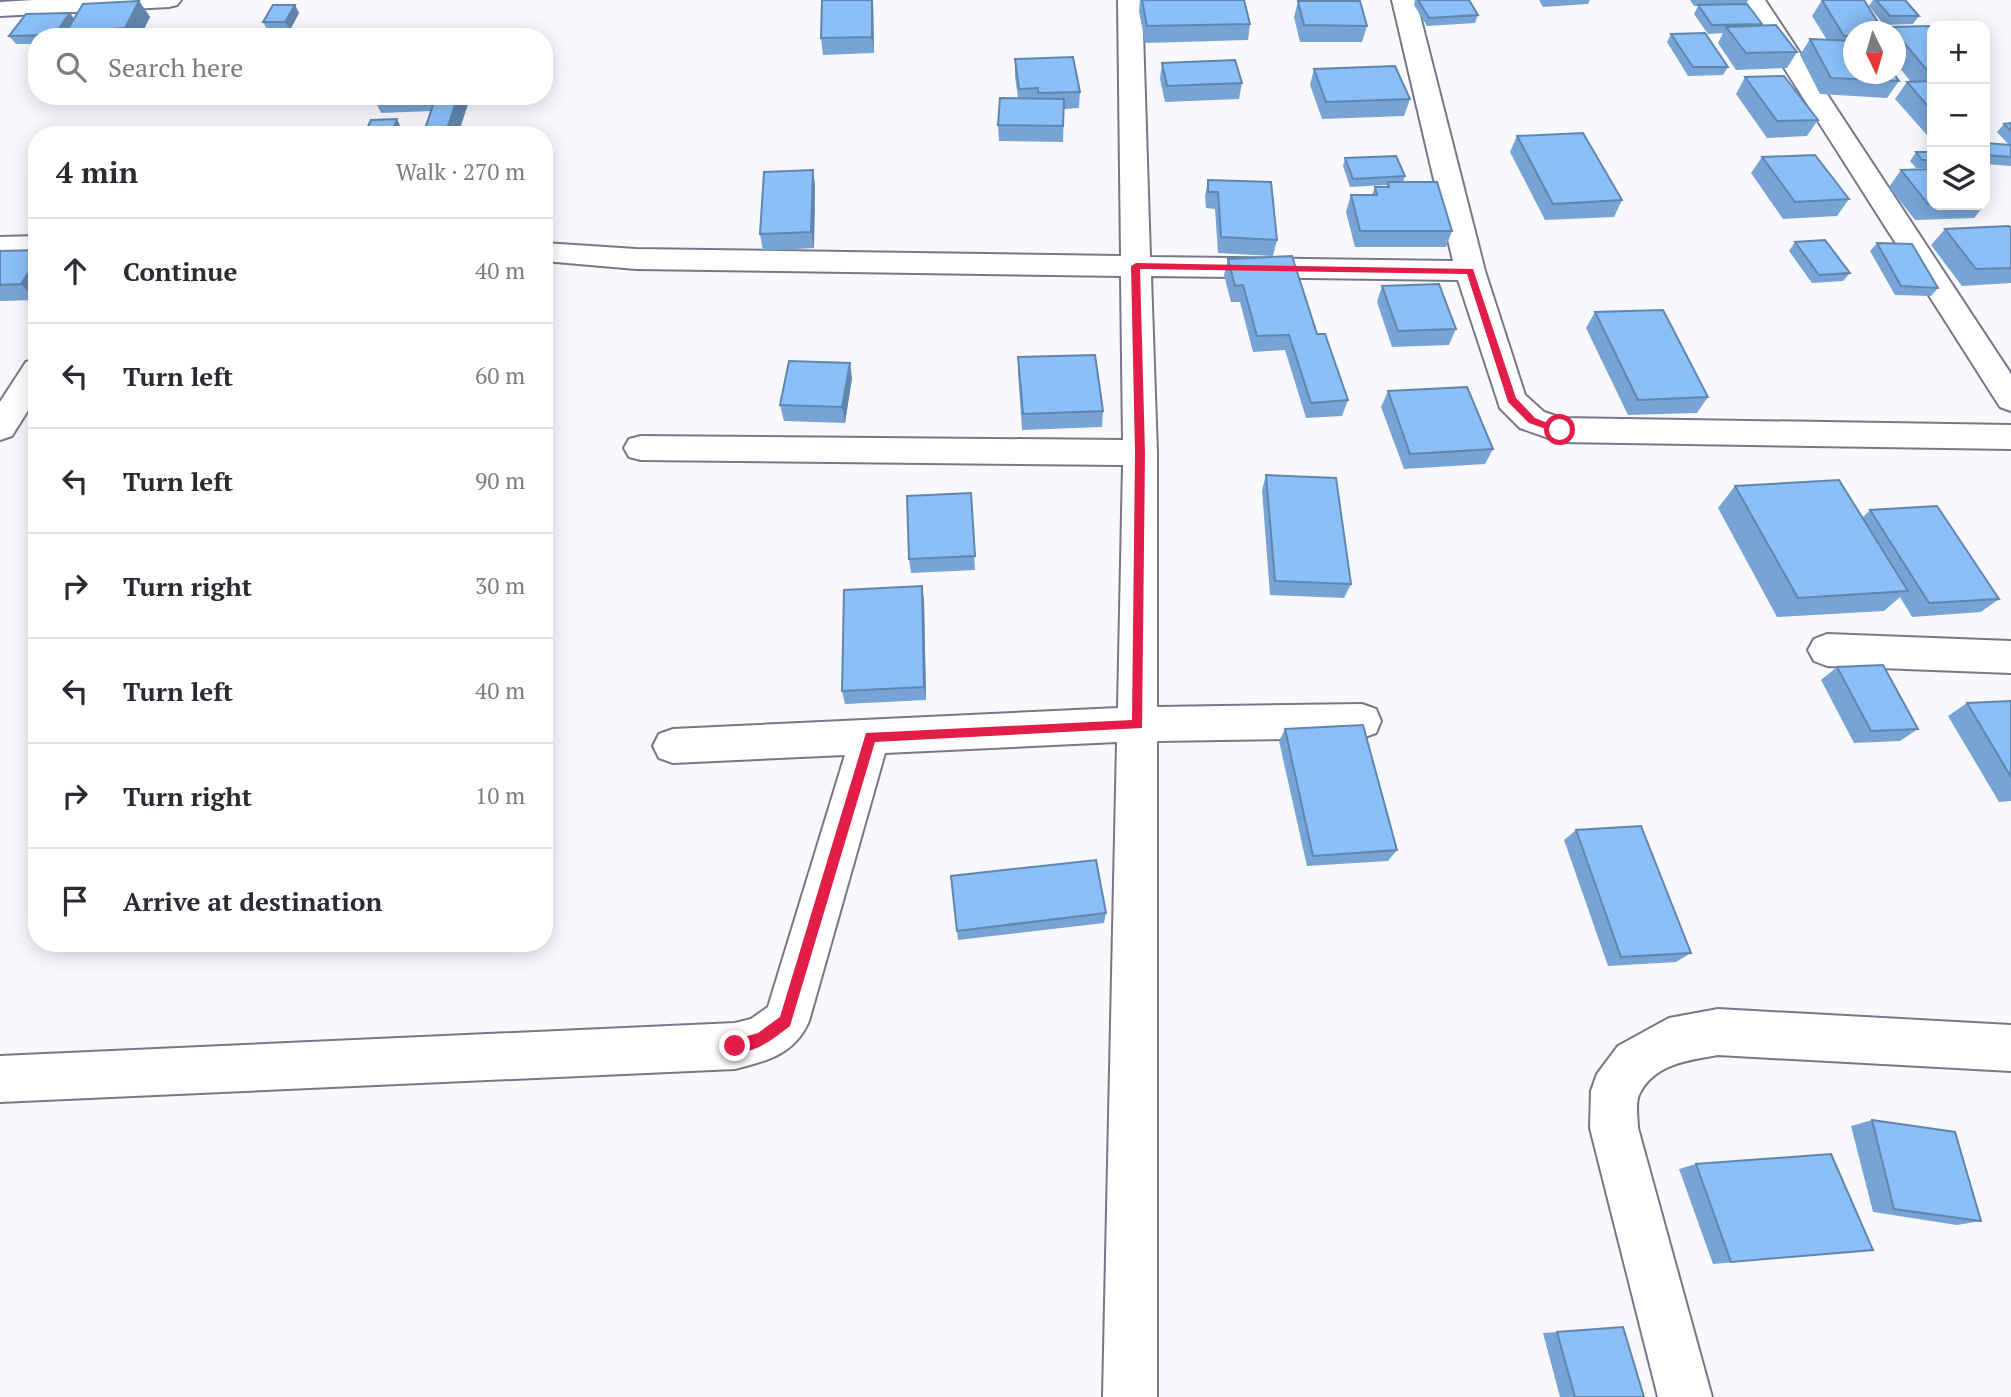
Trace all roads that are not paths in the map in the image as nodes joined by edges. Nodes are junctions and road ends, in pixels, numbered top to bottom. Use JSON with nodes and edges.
{"nodes":[{"id":1,"x":169,"y":0,"type":"edge"},
{"id":2,"x":1130,"y":0,"type":"edge"},
{"id":3,"x":1404,"y":0,"type":"edge"},
{"id":4,"x":1753,"y":0,"type":"edge"},
{"id":5,"x":0,"y":9,"type":"edge"},
{"id":6,"x":0,"y":246,"type":"edge"},
{"id":7,"x":28,"y":246,"type":"edge"},
{"id":8,"x":553,"y":253,"type":"edge"},
{"id":9,"x":1136,"y":266,"type":"junction"},
{"id":10,"x":1470,"y":271,"type":"junction"},
{"id":11,"x":28,"y":384,"type":"edge"},
{"id":12,"x":2011,"y":399,"type":"edge"},
{"id":13,"x":0,"y":428,"type":"edge"},
{"id":14,"x":2011,"y":437,"type":"edge"},
{"id":15,"x":641,"y":448,"type":"dead end"},
{"id":16,"x":1140,"y":453,"type":"junction"},
{"id":17,"x":1827,"y":650,"type":"dead end"},
{"id":18,"x":2011,"y":657,"type":"edge"},
{"id":19,"x":1362,"y":721,"type":"dead end"},
{"id":20,"x":1138,"y":724,"type":"junction"},
{"id":21,"x":870,"y":737,"type":"junction"},
{"id":22,"x":673,"y":746,"type":"dead end"},
{"id":23,"x":2011,"y":1048,"type":"edge"},
{"id":24,"x":0,"y":1079,"type":"edge"},
{"id":25,"x":1130,"y":1397,"type":"edge"},
{"id":26,"x":1685,"y":1397,"type":"edge"}],
"edges":[{"from":1,"to":5,"type":"street"},
{"from":2,"to":9,"type":"street"},
{"from":3,"to":10,"type":"street"},
{"from":4,"to":12,"type":"street"},
{"from":6,"to":7,"type":"street"},
{"from":8,"to":9,"type":"street"},
{"from":9,"to":10,"type":"street"},
{"from":9,"to":16,"type":"street"},
{"from":10,"to":14,"type":"street"},
{"from":11,"to":13,"type":"street"},
{"from":15,"to":16,"type":"street"},
{"from":16,"to":20,"type":"street"},
{"from":17,"to":18,"type":"street"},
{"from":19,"to":20,"type":"street"},
{"from":20,"to":21,"type":"street"},
{"from":20,"to":25,"type":"street"},
{"from":21,"to":22,"type":"street"},
{"from":21,"to":24,"type":"street"},
{"from":23,"to":26,"type":"street"}]}
